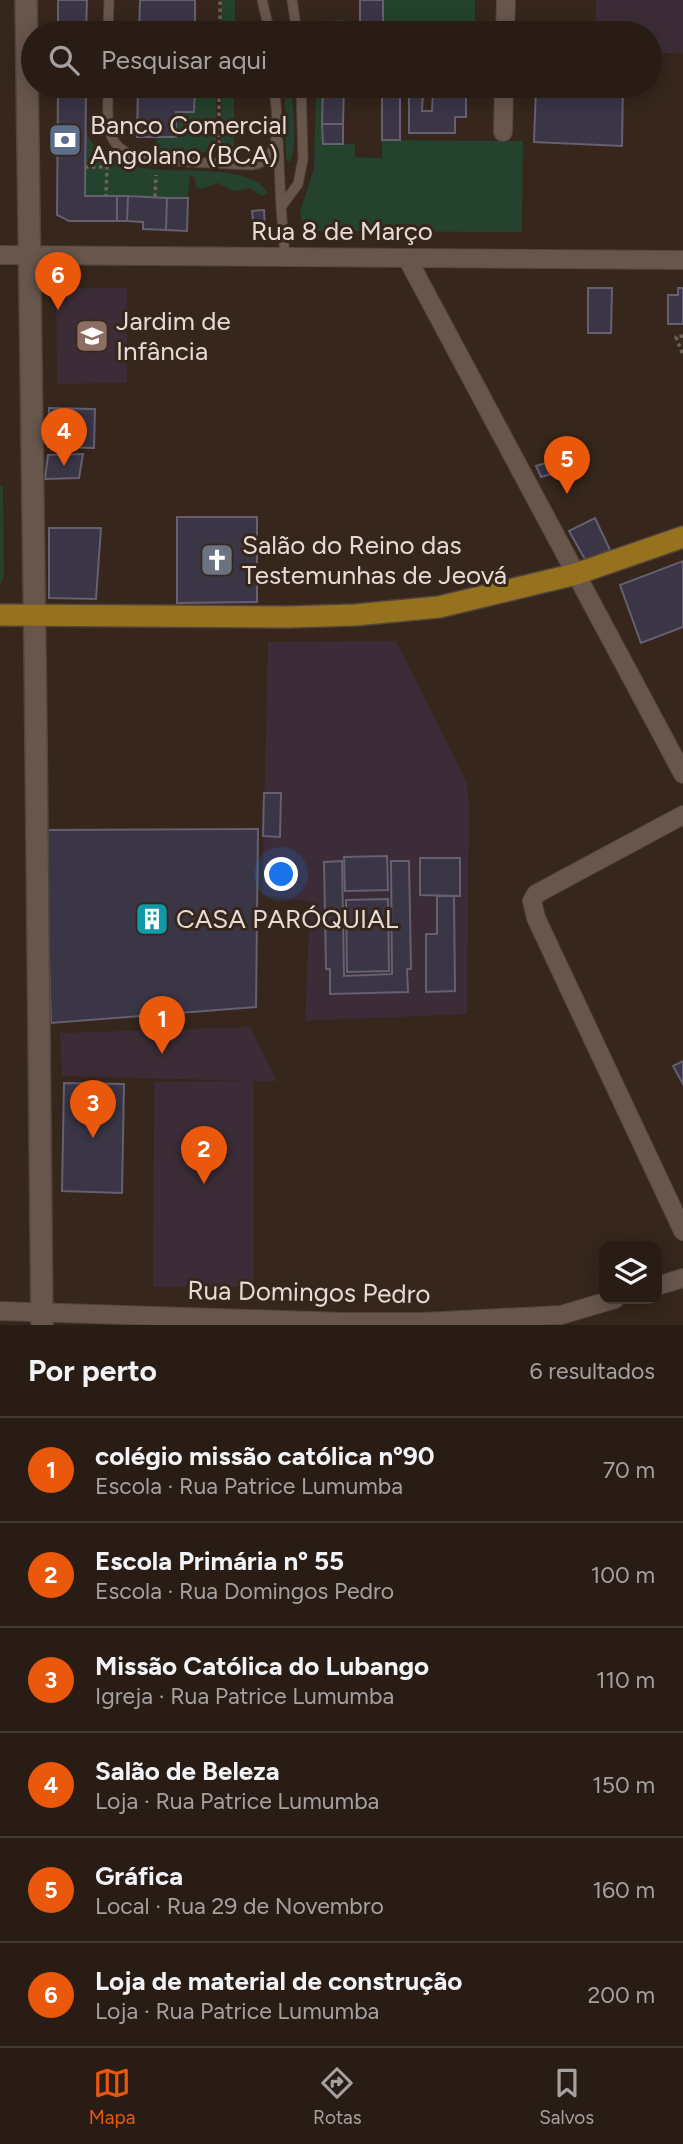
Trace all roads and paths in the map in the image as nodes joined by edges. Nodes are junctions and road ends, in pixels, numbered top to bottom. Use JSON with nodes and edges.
{"nodes":[{"id":1,"x":26,"y":0,"type":"edge"},
{"id":2,"x":109,"y":0,"type":"edge"},
{"id":3,"x":220,"y":0,"type":"edge"},
{"id":4,"x":262,"y":0,"type":"edge"},
{"id":5,"x":292,"y":0,"type":"edge"},
{"id":6,"x":506,"y":0,"type":"edge"},
{"id":7,"x":26,"y":21,"type":"edge"},
{"id":8,"x":108,"y":21,"type":"edge"},
{"id":9,"x":220,"y":21,"type":"edge"},
{"id":10,"x":267,"y":21,"type":"edge"},
{"id":11,"x":295,"y":21,"type":"edge"},
{"id":12,"x":505,"y":21,"type":"edge"},
{"id":13,"x":28,"y":98,"type":"edge"},
{"id":14,"x":108,"y":98,"type":"edge"},
{"id":15,"x":219,"y":98,"type":"edge"},
{"id":16,"x":275,"y":98,"type":"edge"},
{"id":17,"x":301,"y":98,"type":"edge"},
{"id":18,"x":504,"y":98,"type":"edge"},
{"id":19,"x":503,"y":132,"type":"dead end"},
{"id":20,"x":277,"y":136,"type":"junction"},
{"id":21,"x":157,"y":160,"type":"junction"},
{"id":22,"x":219,"y":163,"type":"junction"},
{"id":23,"x":85,"y":167,"type":"dead end"},
{"id":24,"x":106,"y":196,"type":"dead end"},
{"id":25,"x":155,"y":197,"type":"dead end"},
{"id":26,"x":281,"y":207,"type":"junction"},
{"id":27,"x":0,"y":255,"type":"edge"},
{"id":28,"x":30,"y":255,"type":"junction"},
{"id":29,"x":285,"y":257,"type":"junction"},
{"id":30,"x":407,"y":258,"type":"junction"},
{"id":31,"x":683,"y":260,"type":"edge"},
{"id":32,"x":683,"y":336,"type":"edge"},
{"id":33,"x":683,"y":355,"type":"edge"},
{"id":34,"x":683,"y":537,"type":"edge"},
{"id":35,"x":576,"y":573,"type":"junction"},
{"id":36,"x":0,"y":615,"type":"edge"},
{"id":37,"x":33,"y":615,"type":"junction"},
{"id":38,"x":683,"y":774,"type":"edge"},
{"id":39,"x":683,"y":815,"type":"edge"},
{"id":40,"x":683,"y":1231,"type":"edge"},
{"id":41,"x":683,"y":1278,"type":"edge"},
{"id":42,"x":662,"y":1284,"type":"edge"},
{"id":43,"x":599,"y":1304,"type":"edge"},
{"id":44,"x":0,"y":1311,"type":"edge"},
{"id":45,"x":42,"y":1318,"type":"edge"}],
"edges":[{"from":1,"to":7,"type":"street"},
{"from":2,"to":8,"type":"lane"},
{"from":3,"to":9,"type":"path"},
{"from":4,"to":10,"type":"lane"},
{"from":5,"to":11,"type":"lane"},
{"from":6,"to":12,"type":"street"},
{"from":13,"to":28,"type":"street"},
{"from":14,"to":21,"type":"lane"},
{"from":15,"to":22,"type":"path"},
{"from":16,"to":20,"type":"lane"},
{"from":17,"to":26,"type":"lane"},
{"from":18,"to":19,"type":"street"},
{"from":20,"to":22,"type":"lane"},
{"from":20,"to":26,"type":"lane"},
{"from":21,"to":22,"type":"lane"},
{"from":21,"to":25,"type":"path"},
{"from":23,"to":24,"type":"path"},
{"from":26,"to":29,"type":"lane"},
{"from":27,"to":28,"type":"street","name":"Rua 8 de Março"},
{"from":28,"to":29,"type":"street","name":"Rua 8 de Março"},
{"from":28,"to":37,"type":"street"},
{"from":29,"to":30,"type":"street","name":"Rua 8 de Março"},
{"from":30,"to":31,"type":"street","name":"Rua 8 de Março"},
{"from":30,"to":35,"type":"street"},
{"from":32,"to":33,"type":"path"},
{"from":34,"to":35,"type":"main road"},
{"from":35,"to":37,"type":"main road"},
{"from":35,"to":38,"type":"street"},
{"from":36,"to":37,"type":"main road"},
{"from":37,"to":45,"type":"street"},
{"from":39,"to":40,"type":"street"},
{"from":41,"to":42,"type":"street"},
{"from":43,"to":45,"type":"street","name":"Rua Domingos Pedro"},
{"from":44,"to":45,"type":"street","name":"Rua Domingos Pedro"}]}
